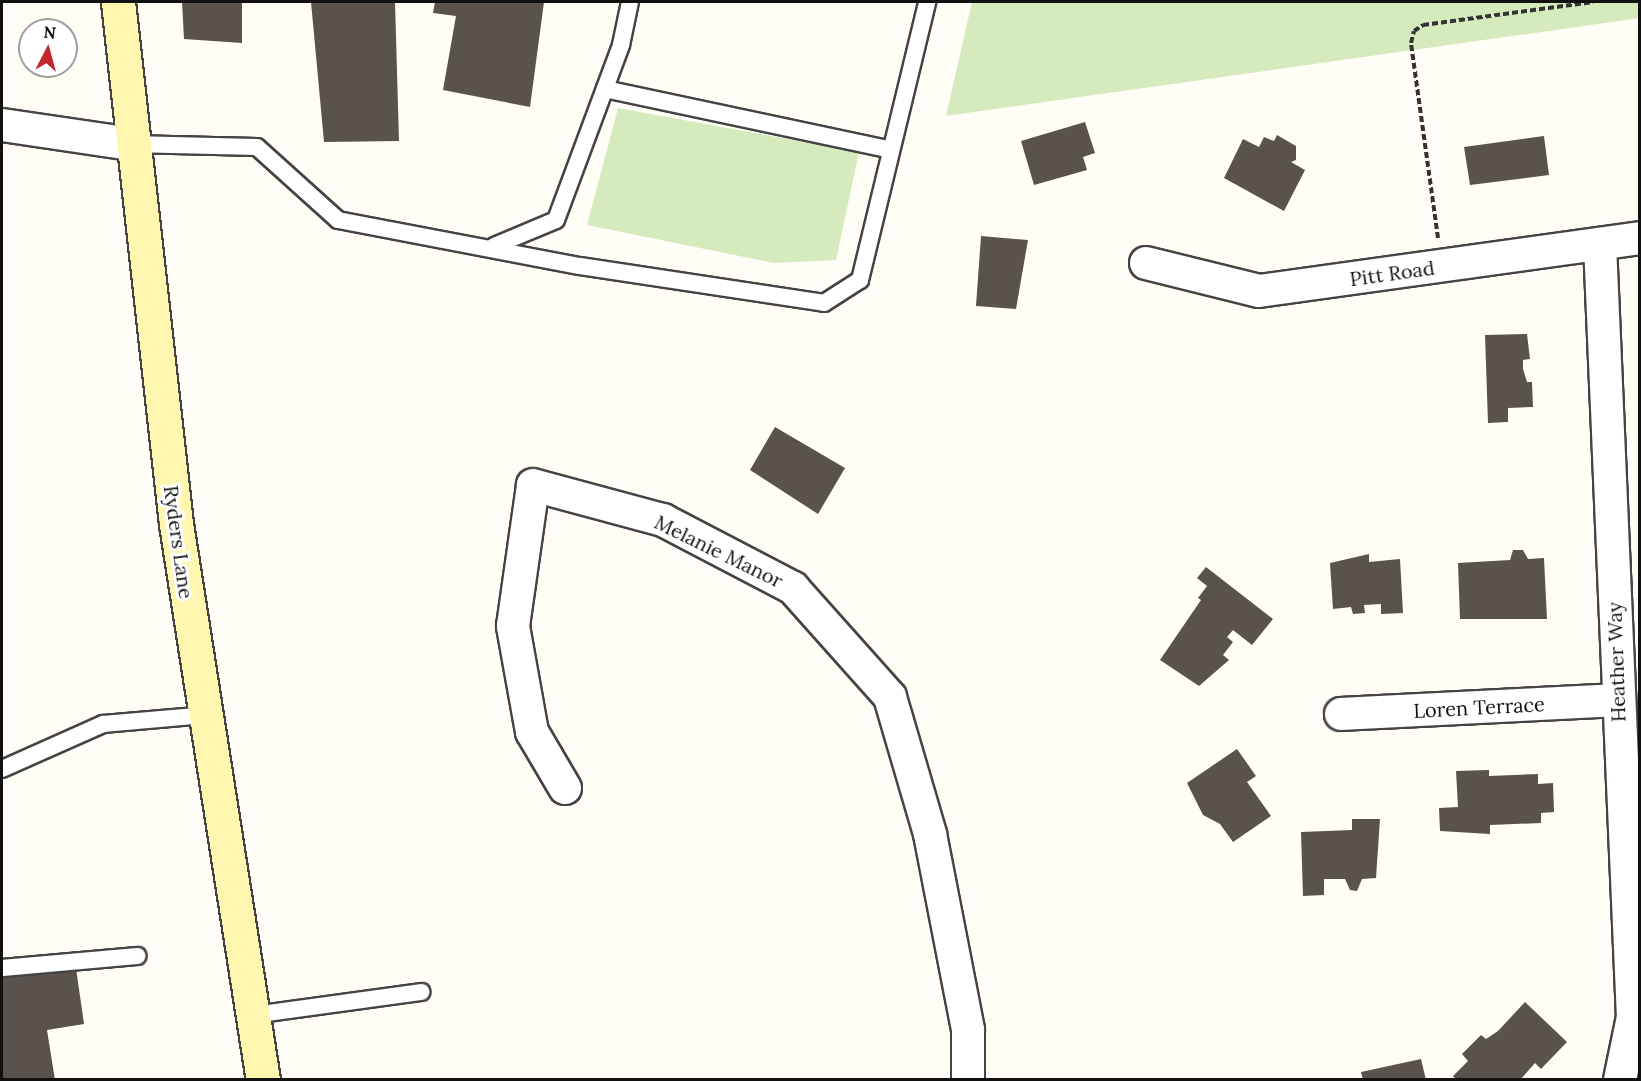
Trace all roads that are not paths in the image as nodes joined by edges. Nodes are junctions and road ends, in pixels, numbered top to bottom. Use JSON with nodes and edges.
{"nodes":[{"id":1,"x":118,"y":2,"type":"edge"},
{"id":2,"x":630,"y":2,"type":"edge"},
{"id":3,"x":927,"y":2,"type":"edge"},
{"id":4,"x":605,"y":88,"type":"junction"},
{"id":5,"x":2,"y":125,"type":"edge"},
{"id":6,"x":130,"y":144,"type":"junction"},
{"id":7,"x":891,"y":150,"type":"junction"},
{"id":8,"x":1640,"y":238,"type":"edge"},
{"id":9,"x":1600,"y":244,"type":"junction"},
{"id":10,"x":494,"y":246,"type":"junction"},
{"id":11,"x":1146,"y":263,"type":"dead end"},
{"id":12,"x":1618,"y":700,"type":"junction"},
{"id":13,"x":1341,"y":714,"type":"dead end"},
{"id":14,"x":205,"y":715,"type":"junction"},
{"id":15,"x":2,"y":769,"type":"edge"},
{"id":16,"x":565,"y":788,"type":"dead end"},
{"id":17,"x":137,"y":956,"type":"dead end"},
{"id":18,"x":2,"y":968,"type":"edge"},
{"id":19,"x":421,"y":993,"type":"dead end"},
{"id":20,"x":253,"y":1015,"type":"junction"},
{"id":21,"x":263,"y":1080,"type":"edge"},
{"id":22,"x":968,"y":1080,"type":"edge"},
{"id":23,"x":1620,"y":1080,"type":"edge"}],
"edges":[{"from":1,"to":6,"type":"main road","name":"Ryders Lane"},
{"from":2,"to":4,"type":"lane"},
{"from":3,"to":7,"type":"lane"},
{"from":4,"to":7,"type":"lane"},
{"from":4,"to":10,"type":"lane"},
{"from":5,"to":6,"type":"street"},
{"from":6,"to":10,"type":"lane"},
{"from":6,"to":14,"type":"main road","name":"Ryders Lane"},
{"from":7,"to":10,"type":"lane"},
{"from":8,"to":9,"type":"street","name":"Pitt Road"},
{"from":9,"to":11,"type":"street","name":"Pitt Road"},
{"from":9,"to":12,"type":"street","name":"Heather Way"},
{"from":12,"to":13,"type":"street","name":"Loren Terrace"},
{"from":12,"to":23,"type":"street","name":"Heather Way"},
{"from":14,"to":15,"type":"lane"},
{"from":14,"to":20,"type":"main road","name":"Ryders Lane"},
{"from":16,"to":22,"type":"street","name":"Melanie Manor"},
{"from":17,"to":18,"type":"lane"},
{"from":19,"to":20,"type":"lane"},
{"from":20,"to":21,"type":"main road","name":"Ryders Lane"}]}
